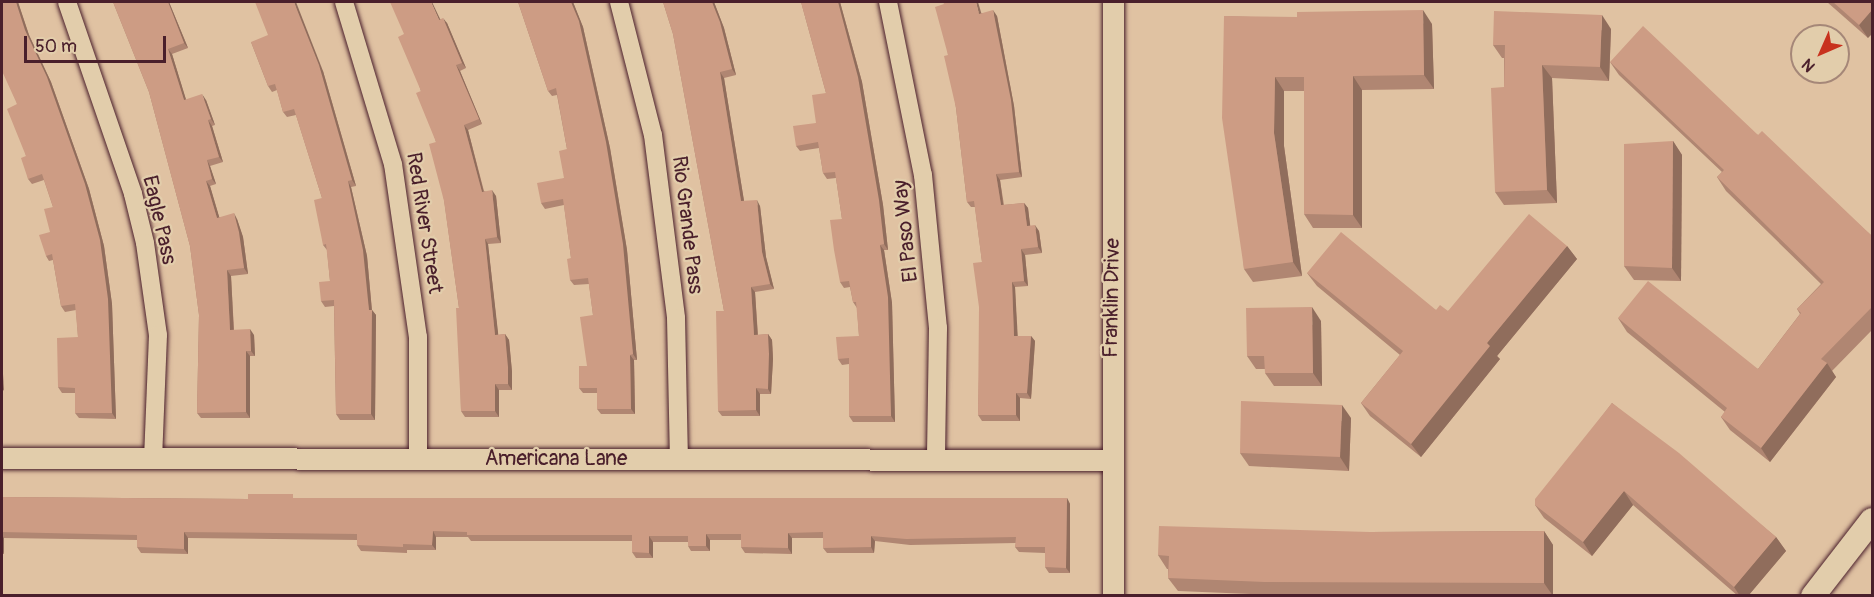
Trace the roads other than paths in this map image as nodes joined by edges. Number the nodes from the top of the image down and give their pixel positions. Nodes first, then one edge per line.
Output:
1 (67, 2) edge
2 (344, 2) edge
3 (619, 2) edge
4 (888, 2) edge
5 (1113, 2) edge
6 (2, 458) edge
7 (153, 458) junction
8 (418, 459) junction
9 (679, 459) junction
10 (936, 460) junction
11 (1110, 460) junction
12 (1872, 520) edge
13 (1113, 596) edge
14 (1813, 596) edge

1 - 7 street, Eagle Pass
2 - 8 street, Red River Street
3 - 9 street, Rio Grande Pass
4 - 10 street, El Paso Way
5 - 11 street, Franklin Drive
6 - 7 street, Americana Lane
7 - 8 street, Americana Lane
8 - 9 street, Americana Lane
9 - 10 street, Americana Lane
10 - 11 street, Americana Lane
11 - 13 street, Franklin Drive
12 - 14 main road

